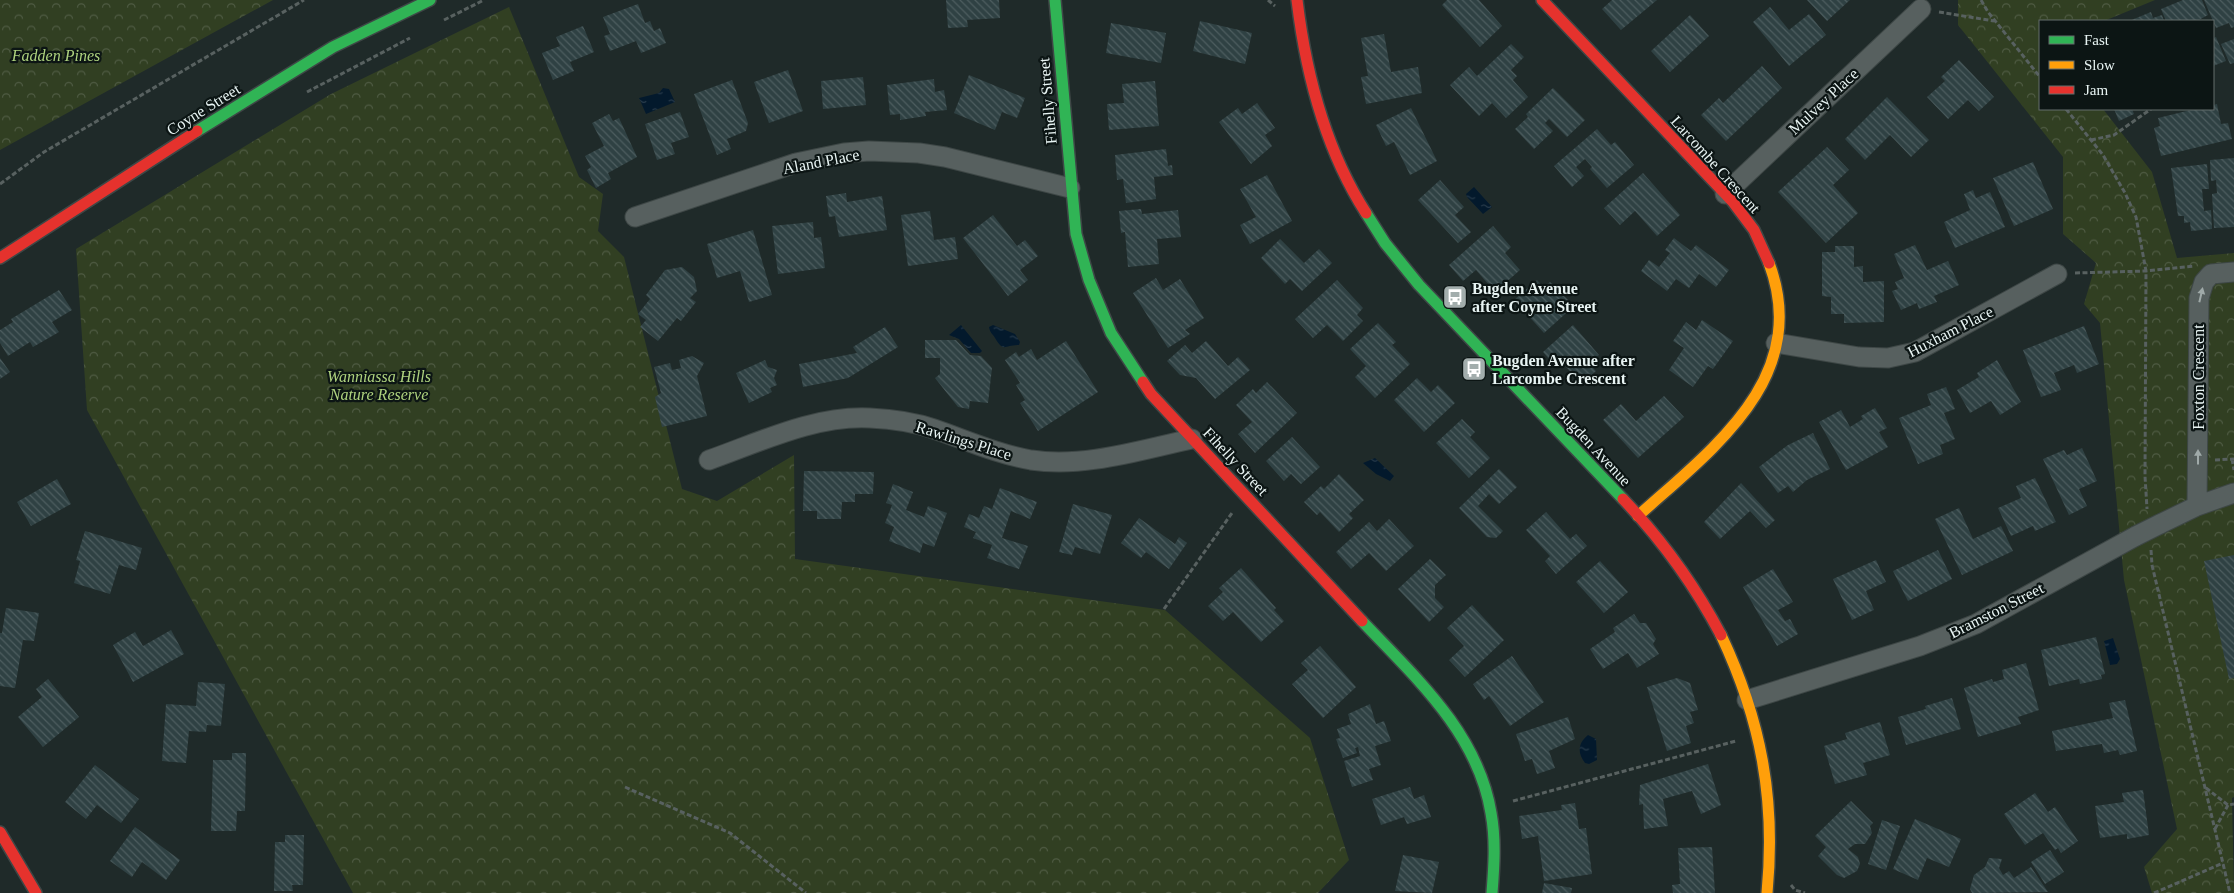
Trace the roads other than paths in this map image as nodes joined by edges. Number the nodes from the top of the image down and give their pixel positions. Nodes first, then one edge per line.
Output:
1 (430, 0) edge
2 (1055, 0) edge
3 (1297, 0) edge
4 (1542, 0) edge
5 (1920, 9) road end
6 (1070, 188) junction
7 (1725, 194) junction
8 (635, 218) dead end
9 (0, 258) edge
10 (2234, 272) edge
11 (2057, 274) road end
12 (1776, 343) junction
13 (1192, 439) junction
14 (710, 460) dead end
15 (2234, 493) edge
16 (2197, 506) junction
17 (1638, 516) junction
18 (1747, 700) junction
19 (0, 832) edge
20 (36, 893) edge
21 (1492, 893) edge
22 (1767, 893) edge

1 - 9 street, Coyne Street
2 - 6 street, Fihelly Street
3 - 17 street, Bugden Avenue
4 - 7 street, Larcombe Crescent
5 - 7 street, Mulvey Place
6 - 8 street, Aland Place
6 - 13 street, Fihelly Street
7 - 12 street, Larcombe Crescent
16 -> 10 street, Foxton Crescent
11 - 12 street, Huxham Place
12 - 17 street, Larcombe Crescent
13 - 14 street, Rawlings Place
13 - 21 street, Fihelly Street
15 - 16 street, Bramston Street
16 - 18 street, Bramston Street, bridge
17 - 18 street, Bugden Avenue
18 - 22 street, Bugden Avenue
19 - 20 street

